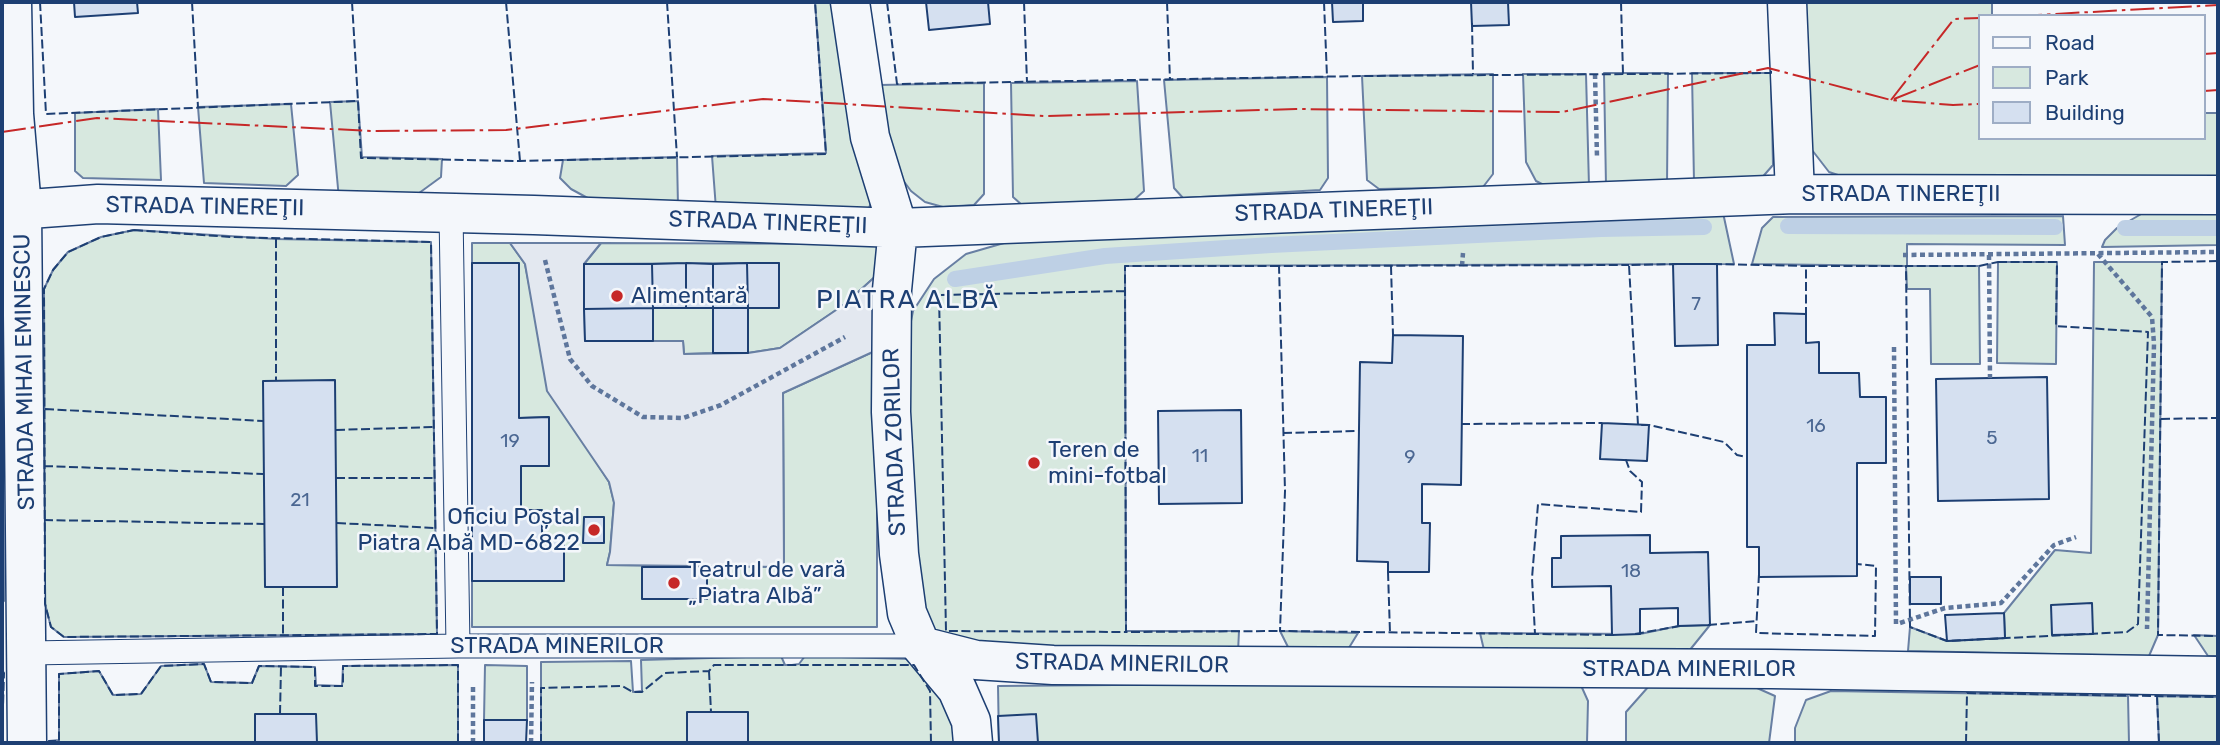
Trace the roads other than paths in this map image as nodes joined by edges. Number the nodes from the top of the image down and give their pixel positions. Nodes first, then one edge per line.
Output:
1 (12, 2) edge
2 (850, 2) edge
3 (1787, 2) edge
4 (1795, 194) junction
5 (2218, 195) edge
6 (12, 209) edge
7 (451, 212) junction
8 (898, 228) junction
9 (465, 646) junction
10 (921, 646) junction
11 (28, 653) junction
12 (2218, 676) edge
13 (27, 743) edge
14 (973, 743) edge

1 - 6 street, STRADA MIHAI EMINESCU
2 - 8 street, STRADA ZORILOR
3 - 4 street
4 - 5 street, STRADA TINEREŢII
4 - 8 street, STRADA TINEREŢII
6 - 7 street, STRADA TINEREŢII
6 - 11 street, STRADA MIHAI EMINESCU
7 - 8 street, STRADA TINEREŢII
7 - 9 lane
8 - 10 street, STRADA ZORILOR
9 - 10 lane, STRADA MINERILOR
9 - 11 lane, STRADA MINERILOR
10 - 12 street, STRADA MINERILOR
10 - 14 street, STRADA ZORILOR
11 - 13 street, STRADA MIHAI EMINESCU

